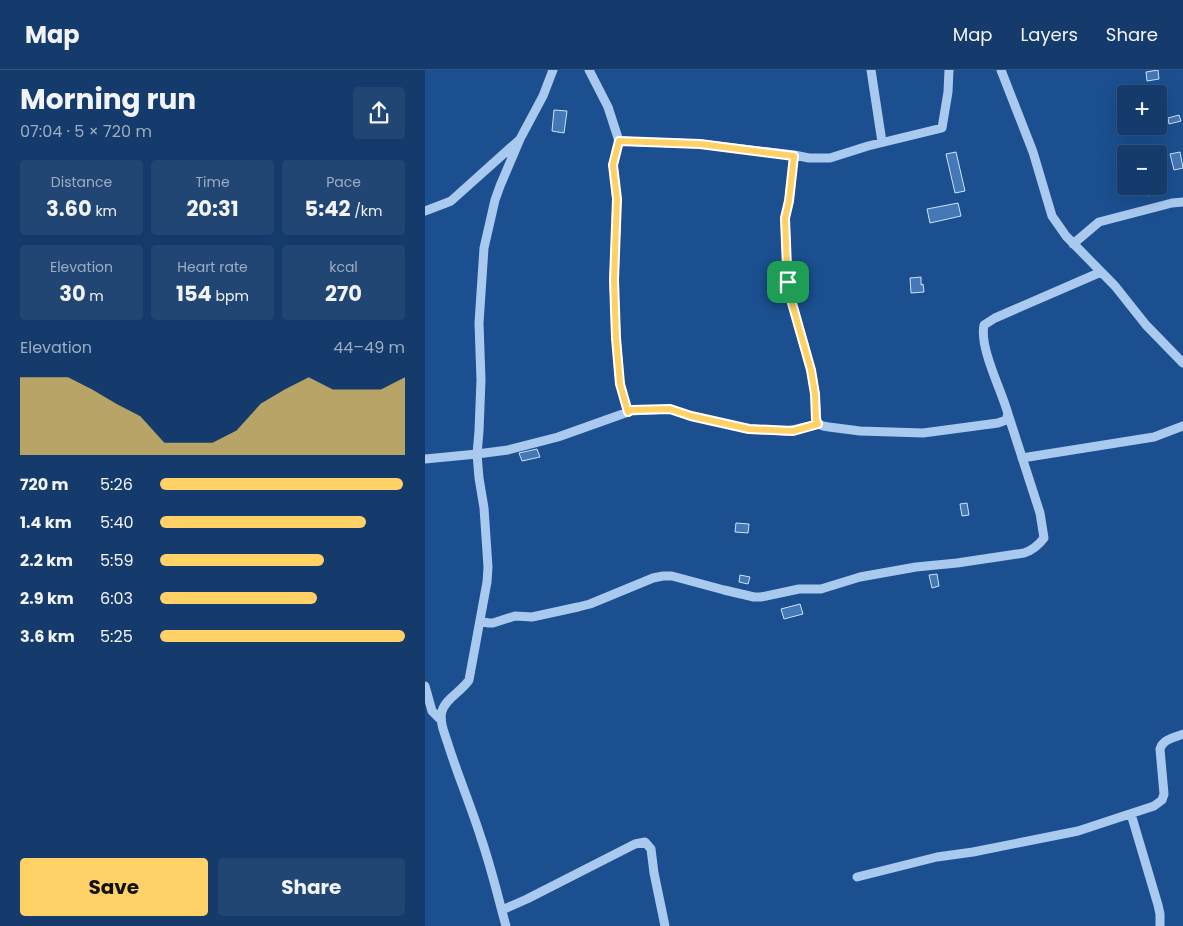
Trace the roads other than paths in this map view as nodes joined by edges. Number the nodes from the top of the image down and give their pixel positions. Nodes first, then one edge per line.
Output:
1 (553, 70) edge
2 (589, 70) edge
3 (871, 70) edge
4 (949, 70) edge
5 (1001, 70) edge
6 (520, 139) junction
7 (619, 141) junction
8 (882, 142) junction
9 (794, 156) junction
10 (1183, 202) edge
11 (425, 210) edge
12 (1073, 244) junction
13 (1101, 272) junction
14 (1181, 359) edge
15 (628, 412) junction
16 (1008, 414) junction
17 (818, 424) junction
18 (1183, 426) edge
19 (477, 454) junction
20 (1022, 458) junction
21 (425, 459) edge
22 (480, 620) junction
23 (425, 686) edge
24 (441, 720) junction
25 (1183, 734) edge
26 (1131, 814) junction
27 (857, 877) dead end
28 (502, 910) junction
29 (506, 926) edge
30 (665, 926) edge
31 (1160, 926) edge

1 - 6 street
2 - 7 street
3 - 8 street
4 - 8 street
5 - 12 street
6 - 11 street
6 - 19 street
7 - 9 street
7 - 15 street
8 - 9 street
9 - 17 street
10 - 12 street
12 - 13 street
13 - 14 street
13 - 16 street
15 - 17 street
15 - 19 street
16 - 17 street
16 - 20 street
18 - 20 street
19 - 21 street
19 - 22 street
20 - 22 street
22 - 24 street
23 - 24 street
24 - 28 street
25 - 26 street
26 - 27 street
26 - 31 street
28 - 29 street
28 - 30 street

